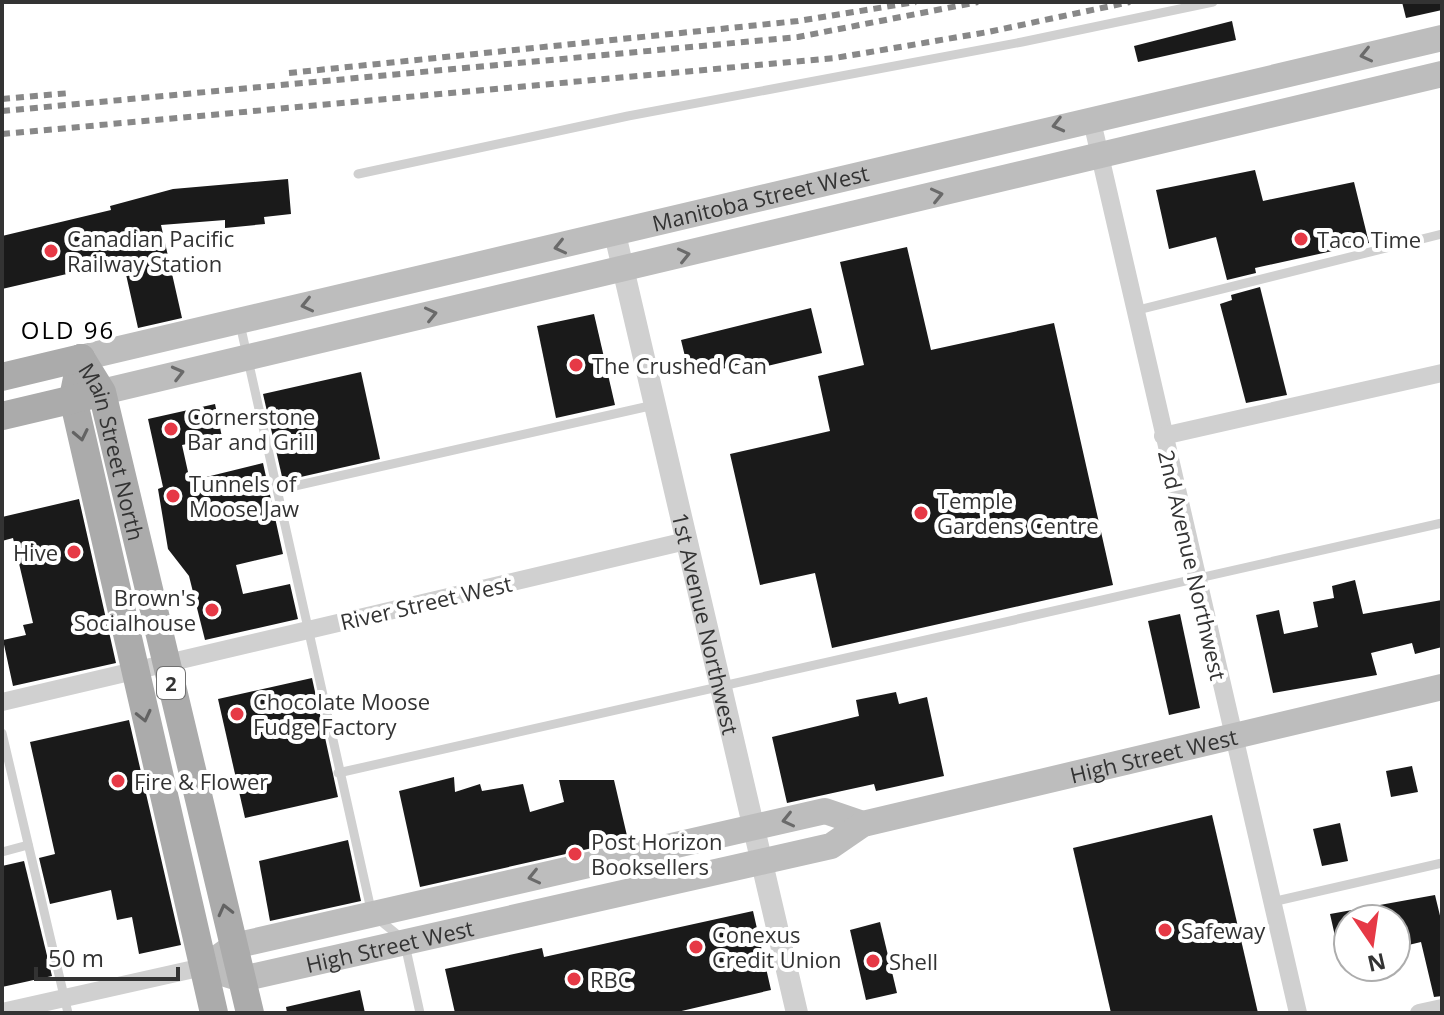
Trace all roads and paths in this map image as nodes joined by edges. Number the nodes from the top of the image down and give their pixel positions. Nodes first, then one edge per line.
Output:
1 (1213, 2) edge
2 (1442, 38) edge
3 (1442, 74) edge
4 (1091, 117) junction
5 (1099, 156) junction
6 (358, 174) dead end
7 (615, 234) junction
8 (1442, 234) edge
9 (623, 270) junction
10 (1134, 311) junction
11 (239, 321) junction
12 (247, 355) junction
13 (81, 358) junction
14 (1442, 373) edge
15 (2, 377) edge
16 (102, 392) junction
17 (73, 398) junction
18 (654, 405) junction
19 (2, 416) edge
20 (1163, 436) junction
21 (277, 490) junction
22 (1442, 523) edge
23 (686, 541) junction
24 (1197, 579) junction
25 (307, 630) junction
26 (166, 663) junction
27 (133, 671) junction
28 (719, 687) junction
29 (1442, 687) edge
30 (2, 702) edge
31 (2, 733) edge
32 (1233, 737) junction
33 (338, 773) junction
34 (863, 824) junction
35 (752, 828) junction
36 (28, 845) junction
37 (2, 852) edge
38 (760, 862) junction
39 (1442, 863) edge
40 (1272, 902) junction
41 (372, 914) junction
42 (404, 940) junction
43 (234, 946) junction
44 (203, 967) junction
45 (242, 979) junction
46 (66, 1005) edge
47 (1442, 1008) edge
48 (2, 1012) edge
49 (793, 1012) edge
50 (214, 1013) edge
51 (250, 1013) edge
52 (420, 1013) edge
53 (1298, 1013) edge
54 (1419, 1013) edge

1 - 6 lane
2 -> 4 main road, Manitoba Street West
3 - 5 main road, Manitoba Street West
4 - 5 street, 2nd Avenue Northwest
4 -> 7 main road, Manitoba Street West
9 -> 5 main road, Manitoba Street West
5 - 10 street, 2nd Avenue Northwest
7 - 9 street, 1st Avenue Northwest
7 -> 11 main road, Manitoba Street West
8 - 10 lane
12 -> 9 main road, Manitoba Street West
9 - 18 street, 1st Avenue Northwest
10 - 20 street, 2nd Avenue Northwest
11 - 12 lane
11 - 13 main road, Manitoba Street West
16 -> 12 main road, Manitoba Street West
12 - 21 lane
13 - 15 main road
13 - 16 main road, Main Street North / 2
13 - 17 main road, Main Street North / 2
14 - 20 street
16 - 17 main road
16 - 26 main road, Main Street North / 2
17 - 19 main road
17 -> 27 main road, Main Street North / 2
18 - 21 lane
18 - 23 street, 1st Avenue Northwest
20 - 24 street, 2nd Avenue Northwest
21 - 25 lane
22 - 24 lane
23 - 25 street, River Street West
23 - 28 street, 1st Avenue Northwest
24 - 28 lane
24 - 32 street, 2nd Avenue Northwest
25 - 26 street, River Street West
25 - 33 lane
26 - 27 street, River Street West
43 -> 26 main road, Main Street North / 2
27 - 30 street, River Street West
27 -> 44 main road, Main Street North / 2
28 - 33 lane
28 - 35 street, 1st Avenue Northwest
29 - 32 main road, High Street West
31 - 36 lane
32 - 34 main road, High Street West
32 - 40 street, 2nd Avenue Northwest
33 - 41 lane
34 -> 35 main road, High Street West
34 - 38 main road, High Street West
35 - 38 street, 1st Avenue Northwest
35 -> 41 main road, High Street West
36 - 37 lane
36 - 46 lane
38 - 42 main road, High Street West
38 - 49 street, 1st Avenue Northwest
39 - 40 lane
40 - 53 street, 2nd Avenue Northwest
41 - 42 lane
41 - 43 main road, High Street West
42 - 45 main road, High Street West
42 - 52 lane
43 - 44 main road, High Street West
43 - 45 main road, Main Street North / 2
44 - 45 main road
44 - 46 street
44 - 50 main road, Main Street North / 2
45 - 51 main road, Main Street North / 2
46 - 48 street
47 - 54 street

